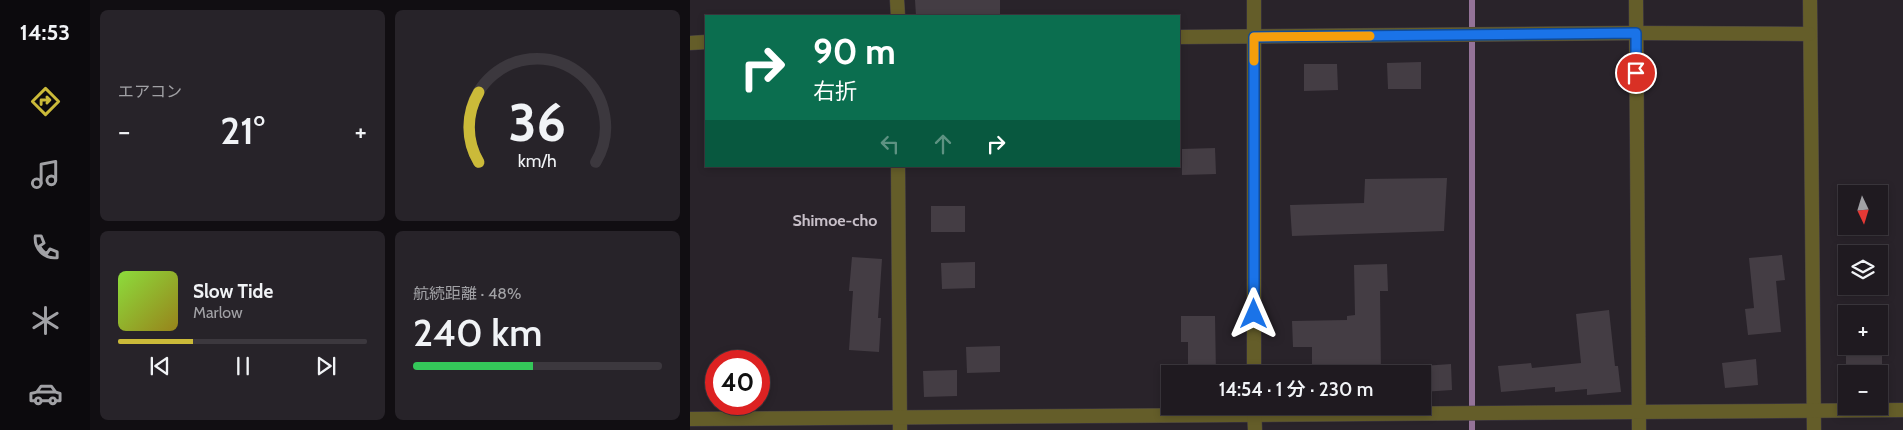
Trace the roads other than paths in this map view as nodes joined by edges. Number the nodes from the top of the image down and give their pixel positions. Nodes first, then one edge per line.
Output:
1 (898, 0) edge
2 (1254, 0) edge
3 (1636, 0) edge
4 (1810, 0) edge
5 (898, 15) edge
6 (1636, 33) junction
7 (1809, 34) junction
8 (1180, 37) edge
9 (1254, 37) junction
10 (705, 42) edge
11 (690, 43) edge
12 (898, 167) edge
13 (1254, 365) edge
14 (1814, 409) junction
15 (1903, 410) edge
16 (1431, 411) edge
17 (1639, 411) junction
18 (1161, 414) edge
19 (1254, 415) edge
20 (690, 419) edge
21 (900, 424) edge
22 (1254, 430) edge
23 (1639, 430) edge
24 (1814, 430) edge

1 - 5 street
2 - 9 street
3 - 6 street
4 - 7 street
6 - 7 street
6 - 9 street
6 - 17 street
7 - 14 street
8 - 9 street
9 - 13 street
10 - 11 street
12 - 21 street
14 - 15 street
14 - 17 street
14 - 24 street
16 - 17 street
17 - 23 street
18 - 21 street
19 - 22 street
20 - 21 street

